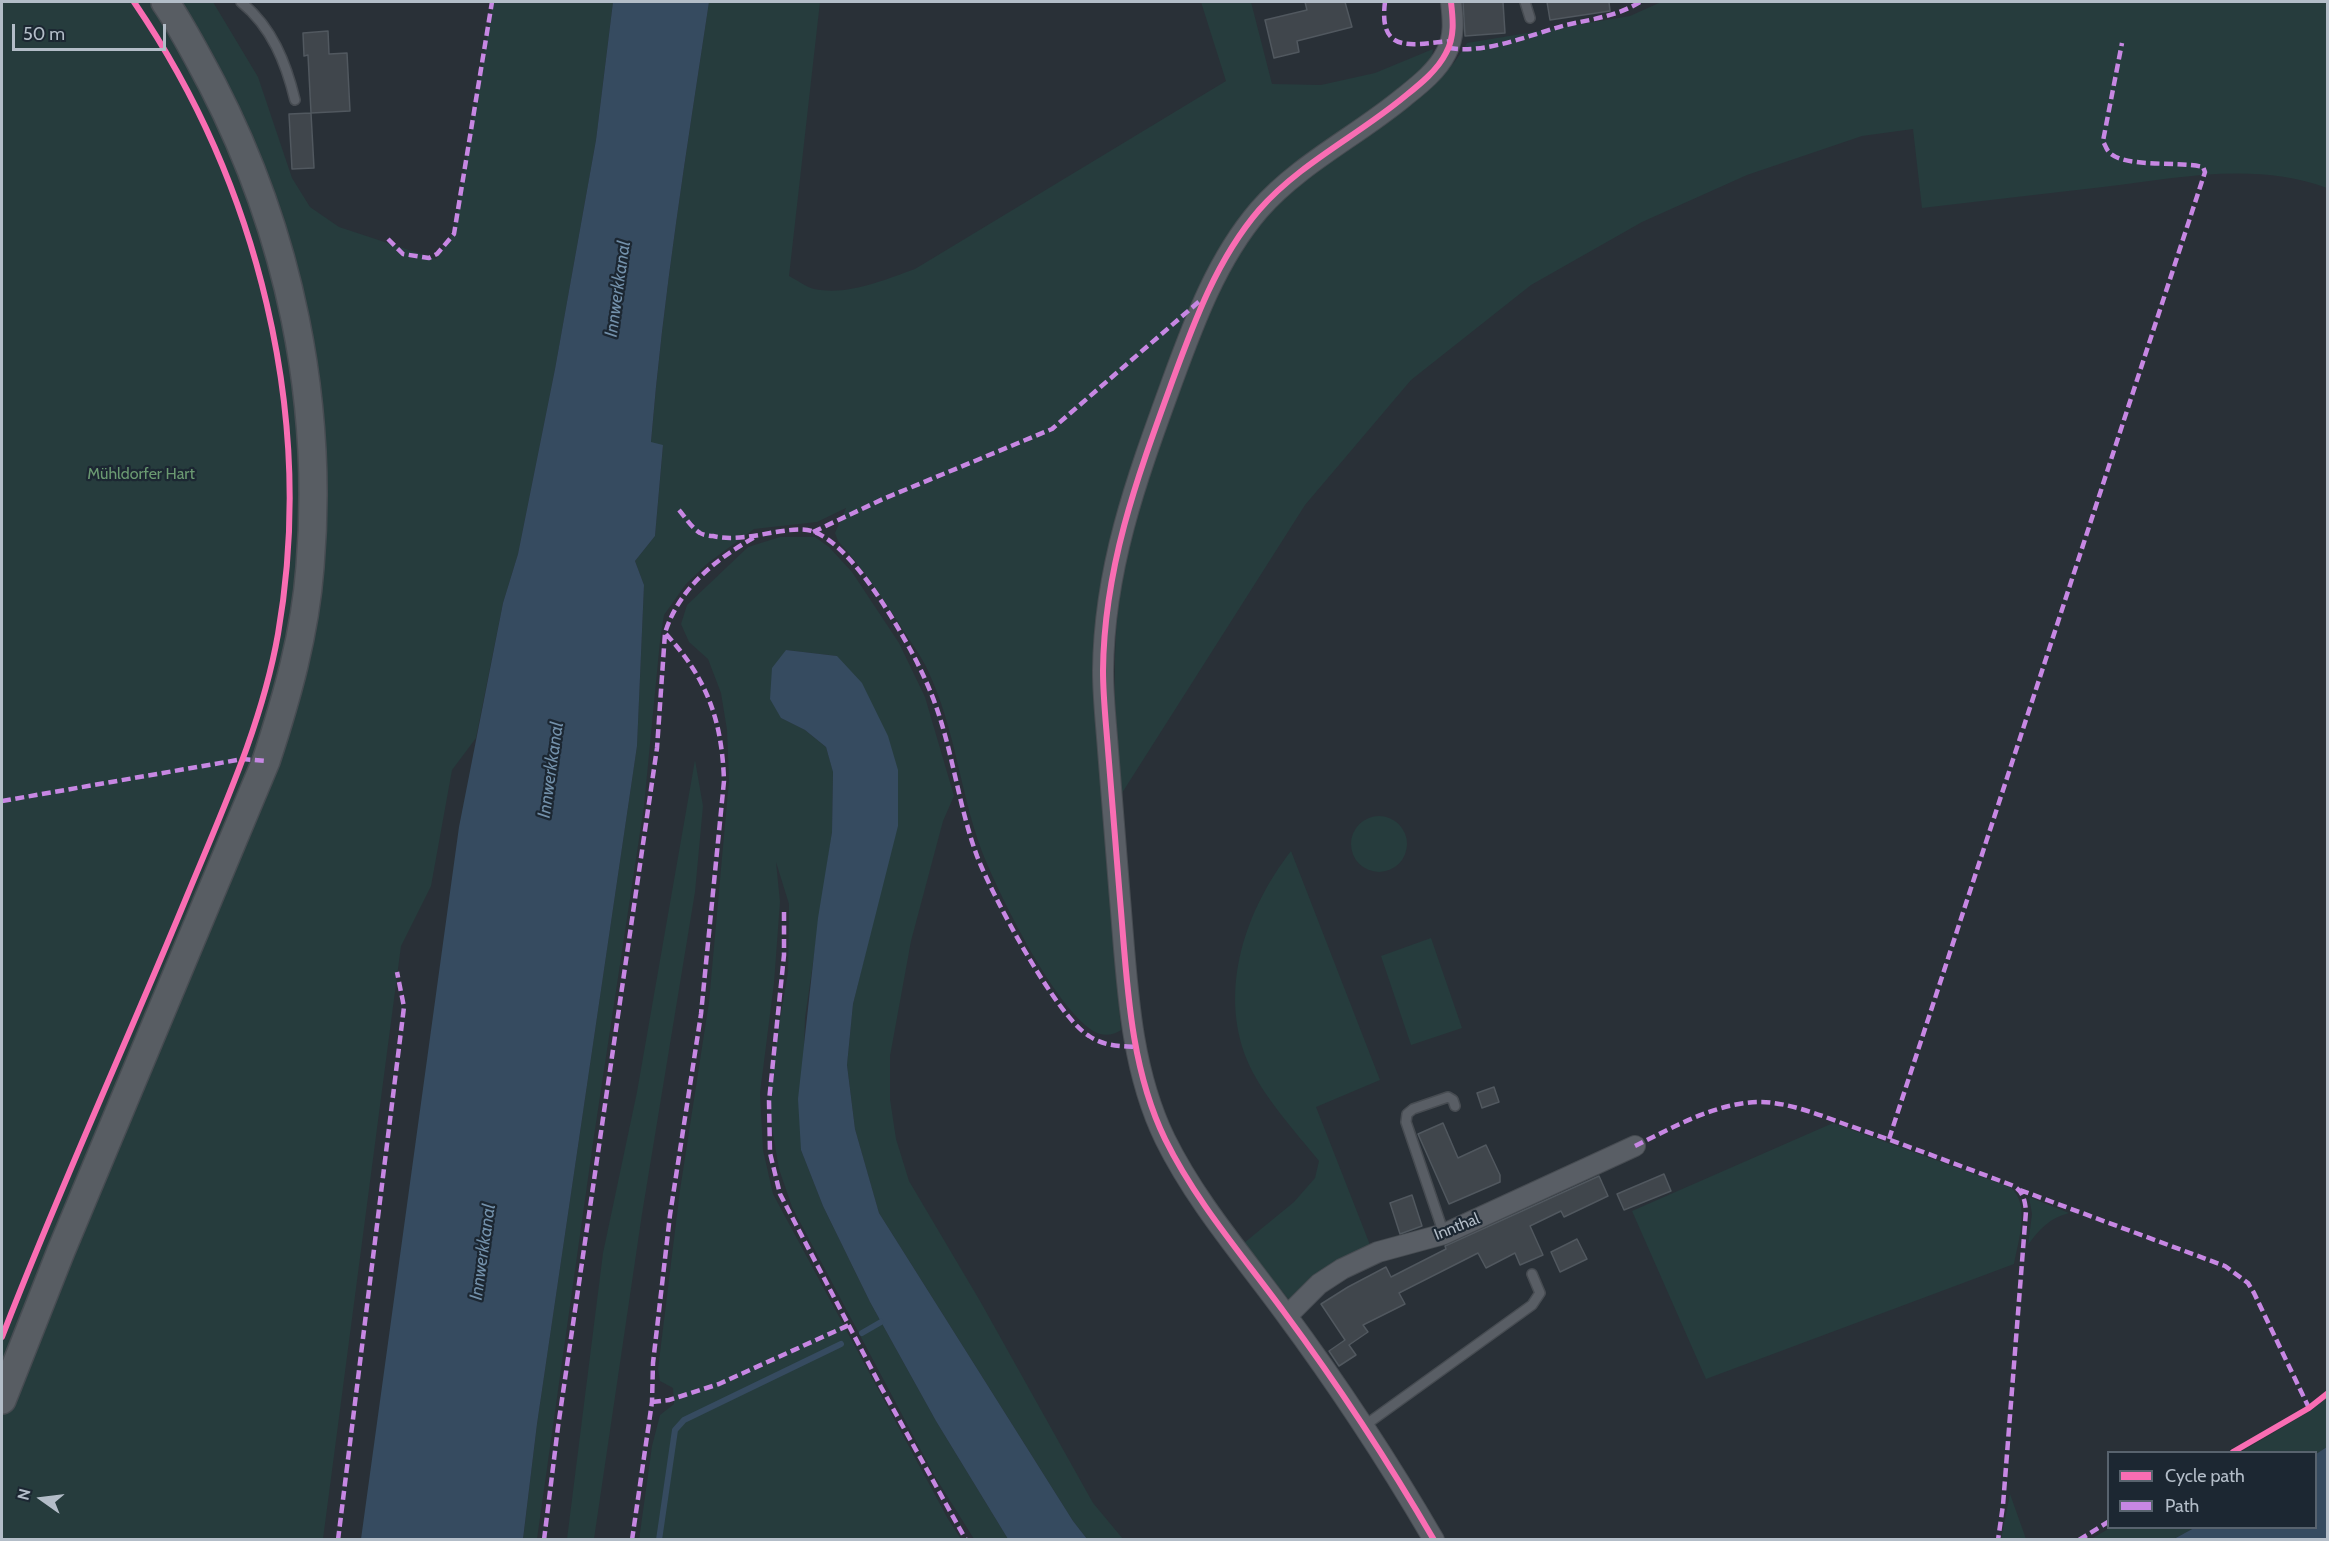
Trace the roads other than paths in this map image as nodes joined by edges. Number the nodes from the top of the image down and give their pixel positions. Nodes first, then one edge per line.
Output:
1 (242, 2) edge
2 (1451, 2) edge
3 (1525, 2) edge
4 (169, 3) edge
5 (1530, 18) dead end
6 (295, 100) dead end
7 (1455, 1106) dead end
8 (1635, 1146) dead end
9 (1444, 1234) junction
10 (1532, 1274) dead end
11 (1287, 1316) junction
12 (2, 1400) edge
13 (1364, 1426) junction
14 (1434, 1539) edge

1 - 6 lane
2 - 11 street
3 - 5 lane
4 - 12 main road
7 - 9 lane
8 - 9 street, Innthal
9 - 11 street, Innthal
10 - 13 lane
11 - 13 street
13 - 14 street

